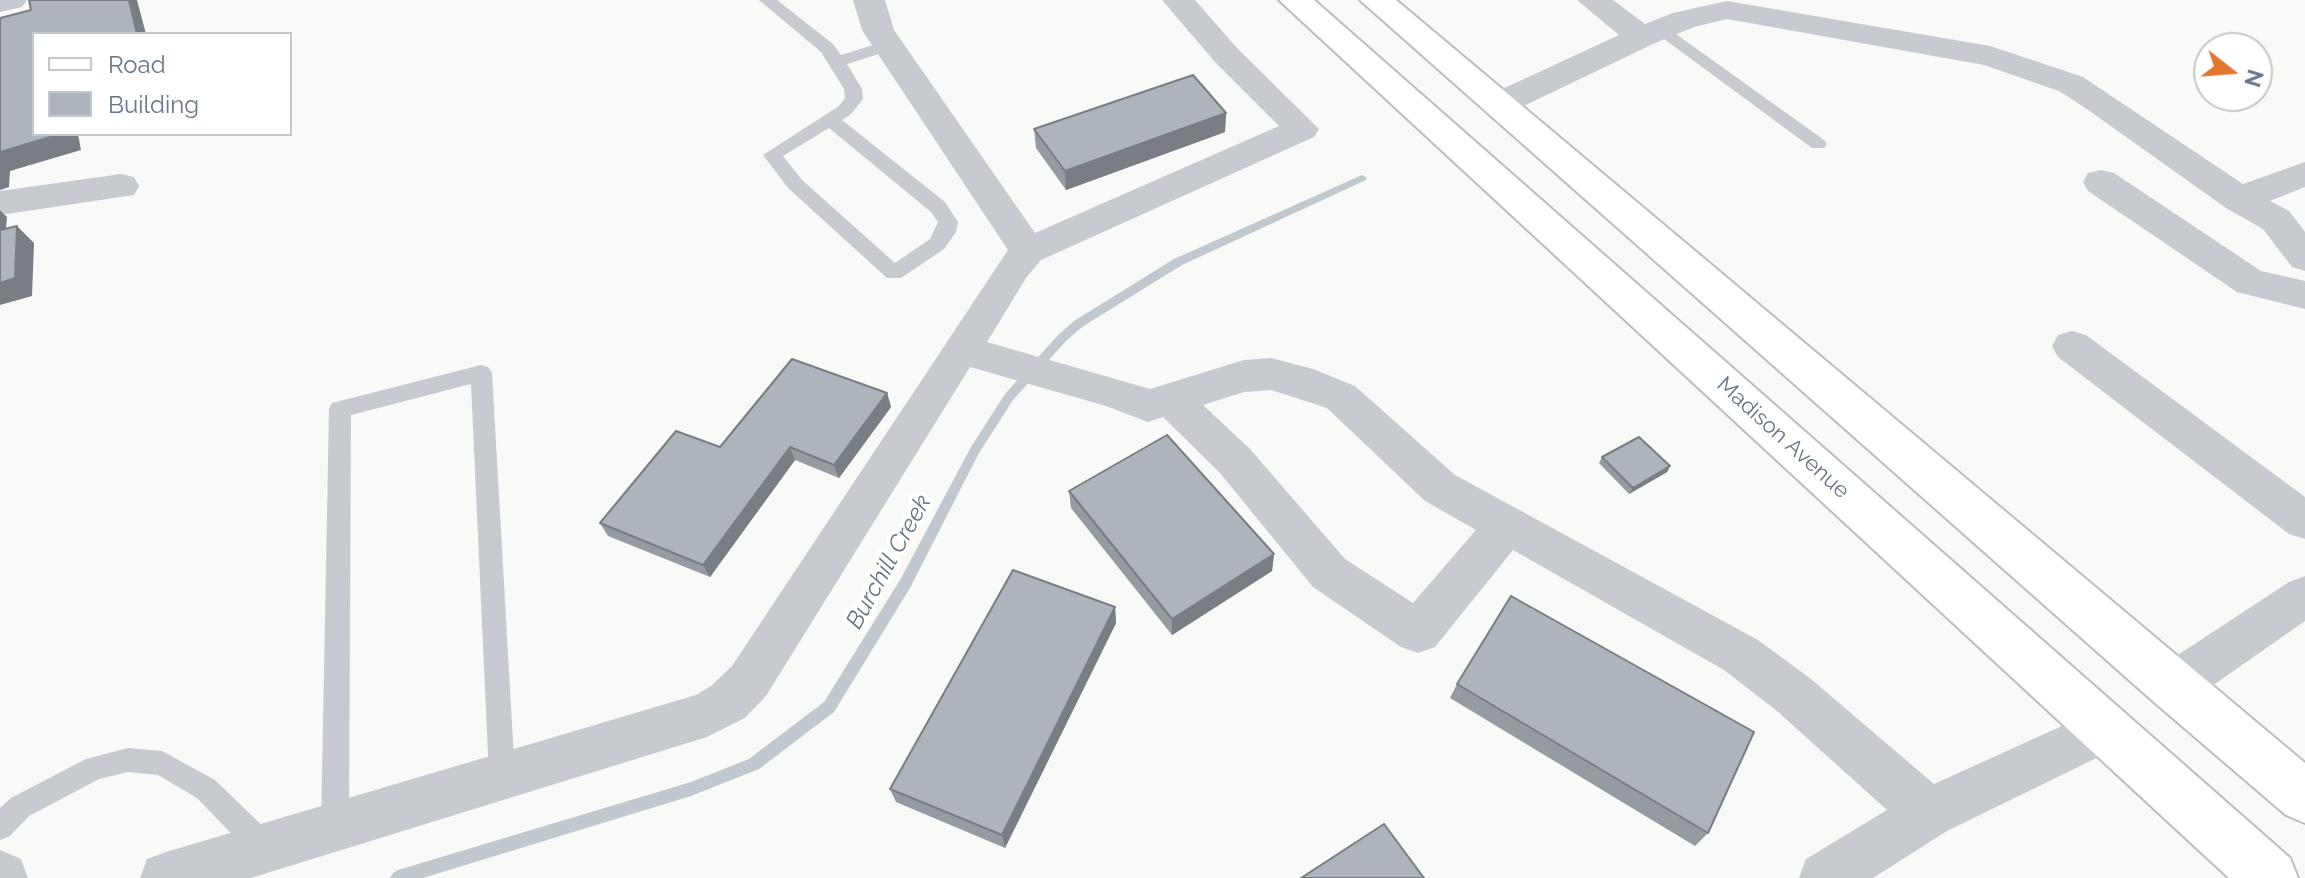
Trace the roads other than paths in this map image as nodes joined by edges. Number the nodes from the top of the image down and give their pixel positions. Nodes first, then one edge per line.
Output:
1 (11, 0) edge
2 (767, 0) edge
3 (869, 0) edge
4 (1178, 0) edge
5 (1295, 0) edge
6 (1376, 0) edge
7 (1593, 0) edge
8 (0, 3) edge
9 (1831, 14) edge
10 (1652, 33) junction
11 (889, 45) junction
12 (837, 62) junction
13 (1497, 105) junction
14 (830, 120) junction
15 (1818, 144) dead end
16 (2305, 174) edge
17 (2101, 182) dead end
18 (121, 186) dead end
19 (2239, 199) junction
20 (0, 203) edge
21 (1028, 251) junction
22 (2305, 258) edge
23 (2305, 295) edge
24 (2072, 346) dead end
25 (982, 355) junction
26 (1173, 401) junction
27 (2305, 521) edge
28 (1507, 525) junction
29 (2305, 596) edge
30 (2172, 686) junction
31 (2106, 729) junction
32 (502, 776) junction
33 (2305, 797) edge
34 (1929, 813) junction
35 (0, 827) edge
36 (335, 827) junction
37 (265, 848) junction
38 (166, 878) edge
39 (1825, 878) edge
40 (2270, 878) edge

1 - 8 street
2 - 12 lane
3 - 11 street
4 - 21 street
5 - 31 main road, Madison Avenue
6 - 13 main road
7 - 10 street
9 - 10 street
9 - 19 street
10 - 13 street
10 - 15 lane
11 - 12 lane
11 - 21 street
12 - 14 lane
13 - 30 main road
14 - 14 lane
16 - 19 street
17 - 23 street
18 - 20 street
19 - 22 street
21 - 25 street
24 - 27 street
25 - 26 street
25 - 32 street
26 - 28 street
26 - 28 street
28 - 34 street
29 - 30 street
30 - 33 main road
31 - 34 street
31 - 40 main road, Madison Avenue
32 - 36 street
32 - 36 lane
34 - 39 street
35 - 37 lane
36 - 37 street
37 - 38 street

